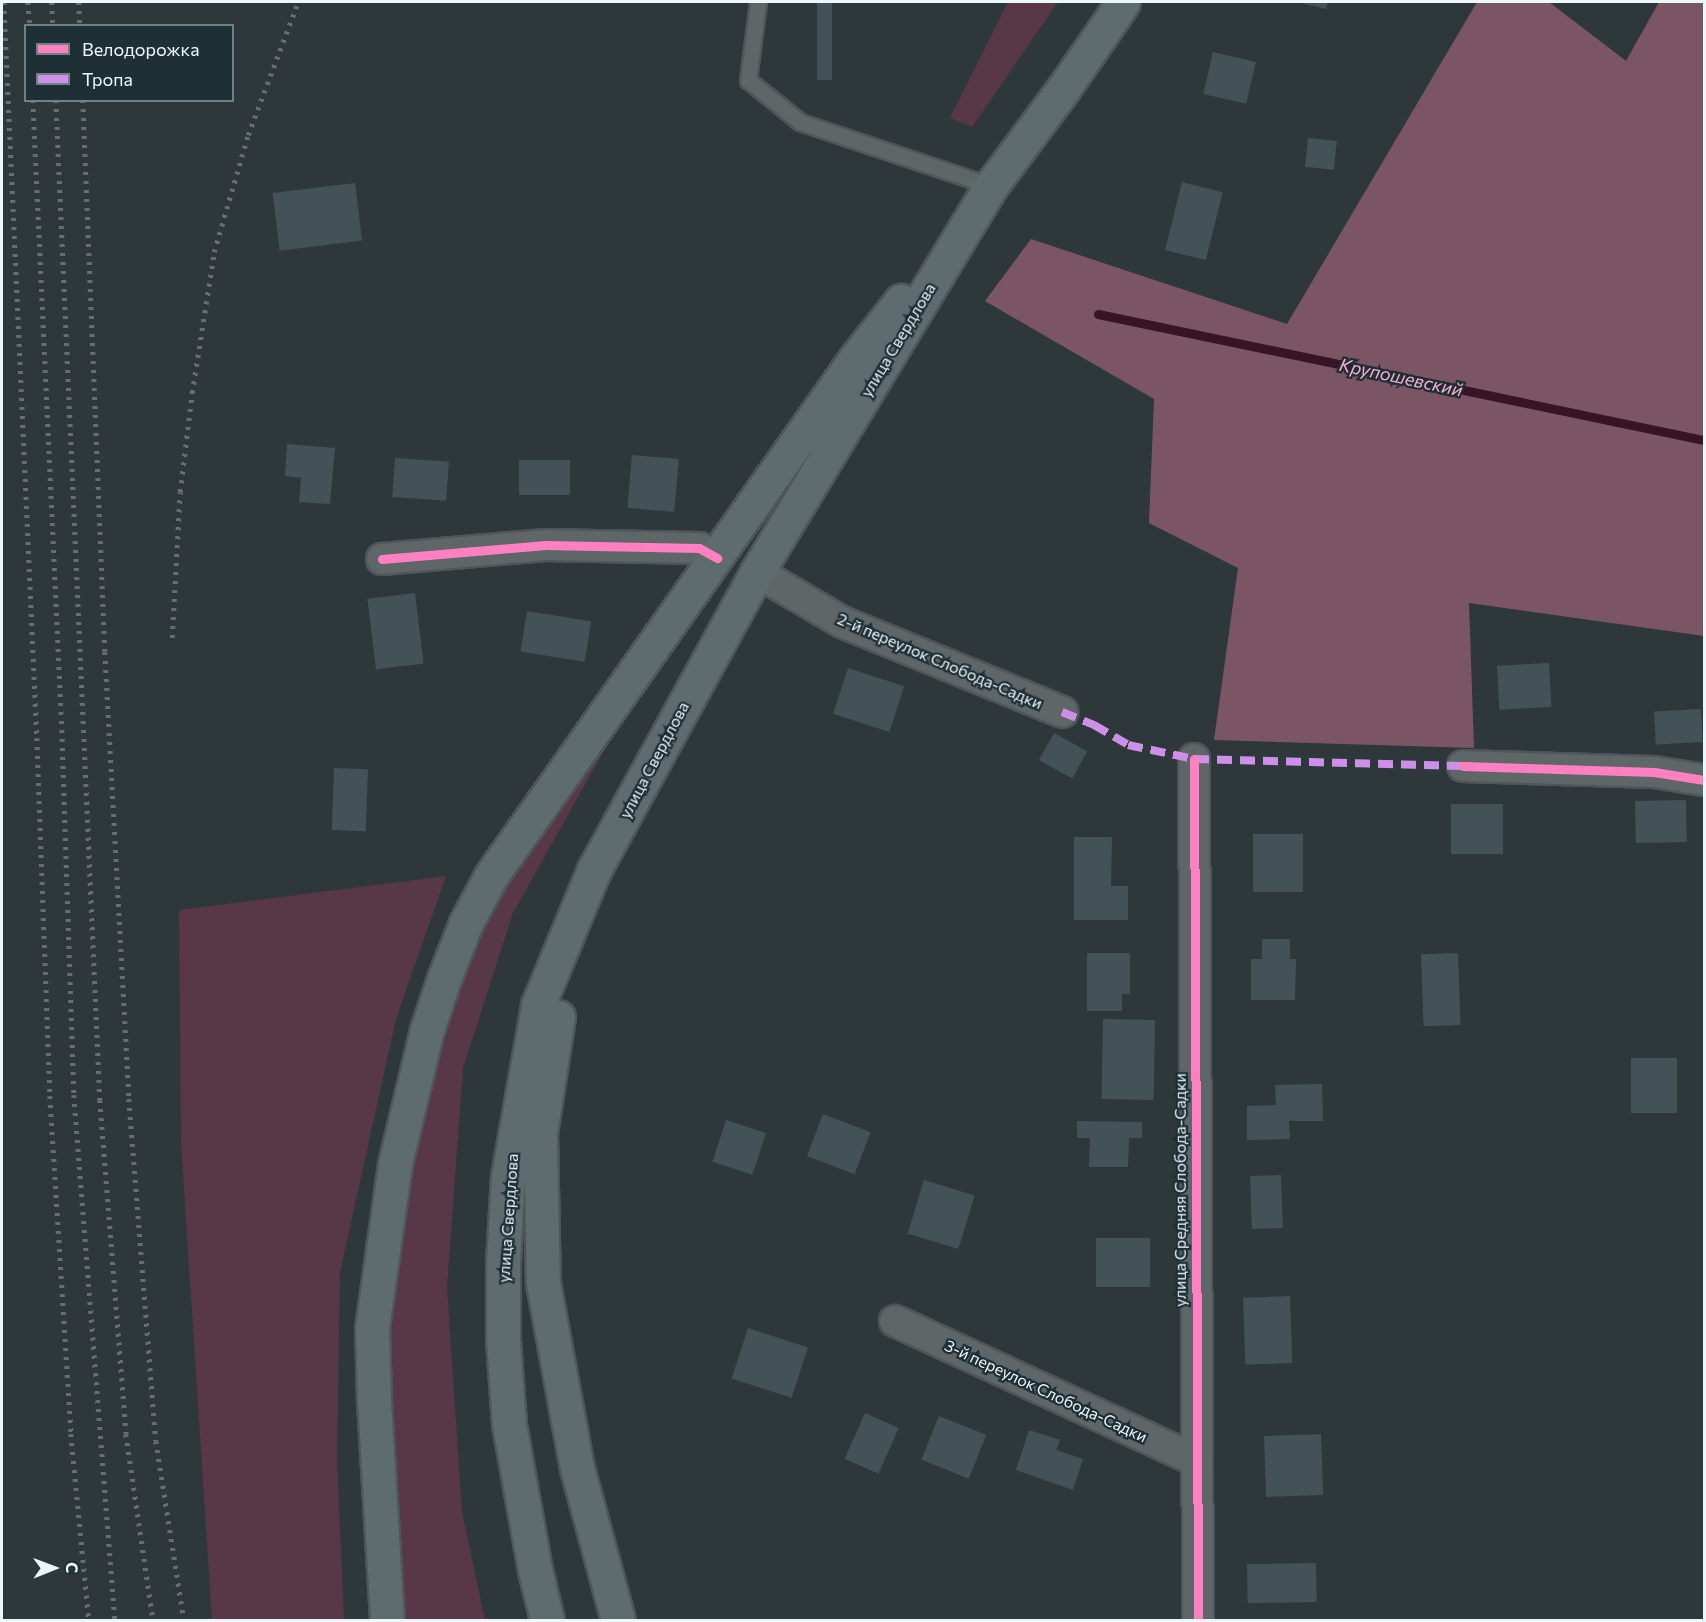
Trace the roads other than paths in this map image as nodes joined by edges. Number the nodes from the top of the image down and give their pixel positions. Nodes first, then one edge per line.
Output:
1 (758, 2) edge
2 (1123, 2) edge
3 (991, 186) junction
4 (382, 558) dead end
5 (717, 558) junction
6 (757, 572) junction
7 (1062, 712) dead end
8 (1194, 759) dead end
9 (1463, 766) dead end
10 (1704, 780) edge
11 (594, 870) junction
12 (895, 1321) dead end
13 (1196, 1460) junction
14 (387, 1620) edge
15 (547, 1620) edge
16 (618, 1620) edge
17 (1198, 1620) edge

1 - 3 lane
2 - 3 main road, улица Свердлова
3 - 5 main road
3 - 6 main road, улица Свердлова
4 - 5 street
5 - 14 main road
6 - 7 street, 2-й переулок Слобода-Садки
6 - 11 main road, улица Свердлова
8 - 13 street, улица Средняя Слобода-Садки
9 - 10 street
11 - 15 main road, улица Свердлова
11 - 16 main road
12 - 13 street, 3-й переулок Слобода-Садки
13 - 17 street, улица Средняя Слобода-Садки

